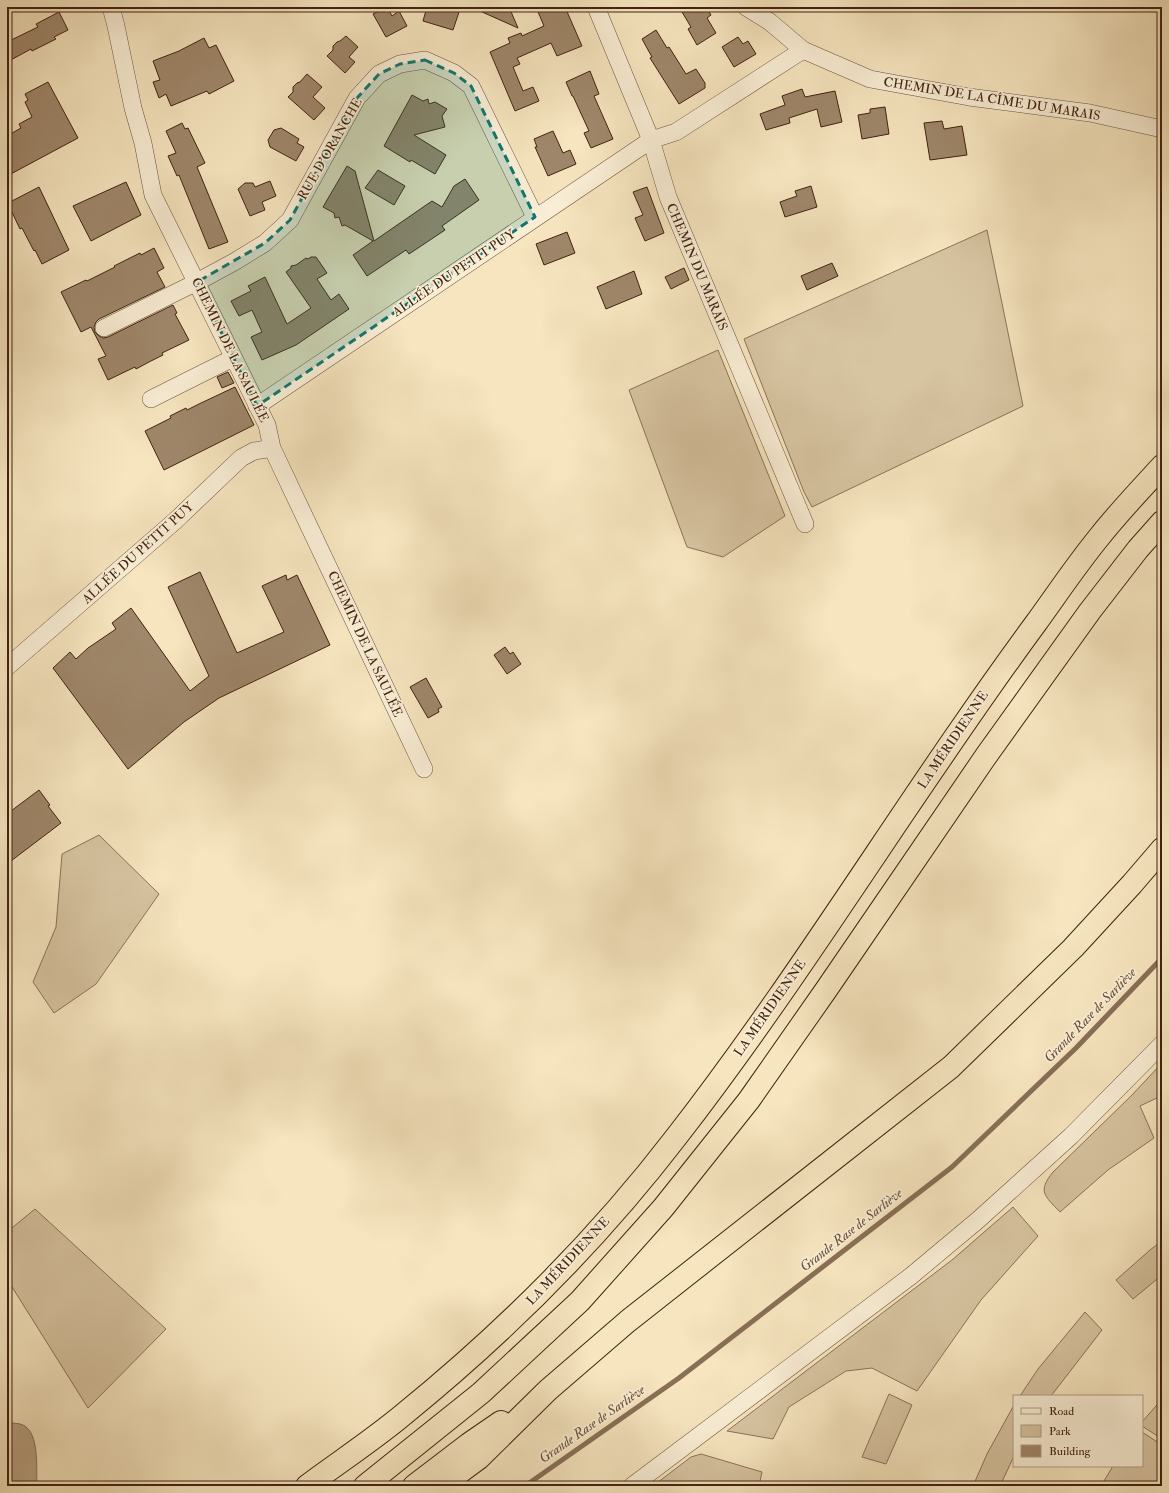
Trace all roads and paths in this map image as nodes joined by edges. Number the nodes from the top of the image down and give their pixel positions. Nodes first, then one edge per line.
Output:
1 (111, 7) edge
2 (596, 7) edge
3 (746, 7) edge
4 (803, 50) junction
5 (1162, 129) edge
6 (651, 140) junction
7 (536, 217) junction
8 (197, 282) junction
9 (104, 328) dead end
10 (233, 358) junction
11 (151, 399) dead end
12 (256, 406) junction
13 (272, 448) junction
14 (1162, 466) edge
15 (1162, 522) edge
16 (805, 524) dead end
17 (7, 667) edge
18 (424, 769) dead end
19 (1162, 849) edge
20 (1162, 1044) edge
21 (548, 1390) junction
22 (307, 1486) edge
23 (365, 1486) edge
24 (414, 1486) edge
25 (441, 1486) edge
26 (632, 1486) edge

1 - 8 street, CHEMIN DE LA SAULÉE
2 - 6 street, CHEMIN DU MARAIS
3 - 4 street, CHEMIN DE LA CÎME DU MARAIS
4 - 5 street, CHEMIN DE LA CÎME DU MARAIS
4 - 6 street
6 - 7 street, ALLÉE DU PETIT PUY
6 - 16 street, CHEMIN DU MARAIS
7 - 8 street, RUE D'ORANCHE
7 - 12 street, ALLÉE DU PETIT PUY
8 - 9 street, RUE D'ORANCHE
8 - 10 street, CHEMIN DE LA SAULÉE
10 - 11 street
10 - 12 street, CHEMIN DE LA SAULÉE
12 - 13 street, CHEMIN DE LA SAULÉE
13 - 17 street, ALLÉE DU PETIT PUY
13 - 18 street, CHEMIN DE LA SAULÉE
14 - 22 highway, LA MÉRIDIENNE
15 - 23 highway
19 - 21 highway
20 - 26 street
21 - 24 highway
21 - 25 highway

